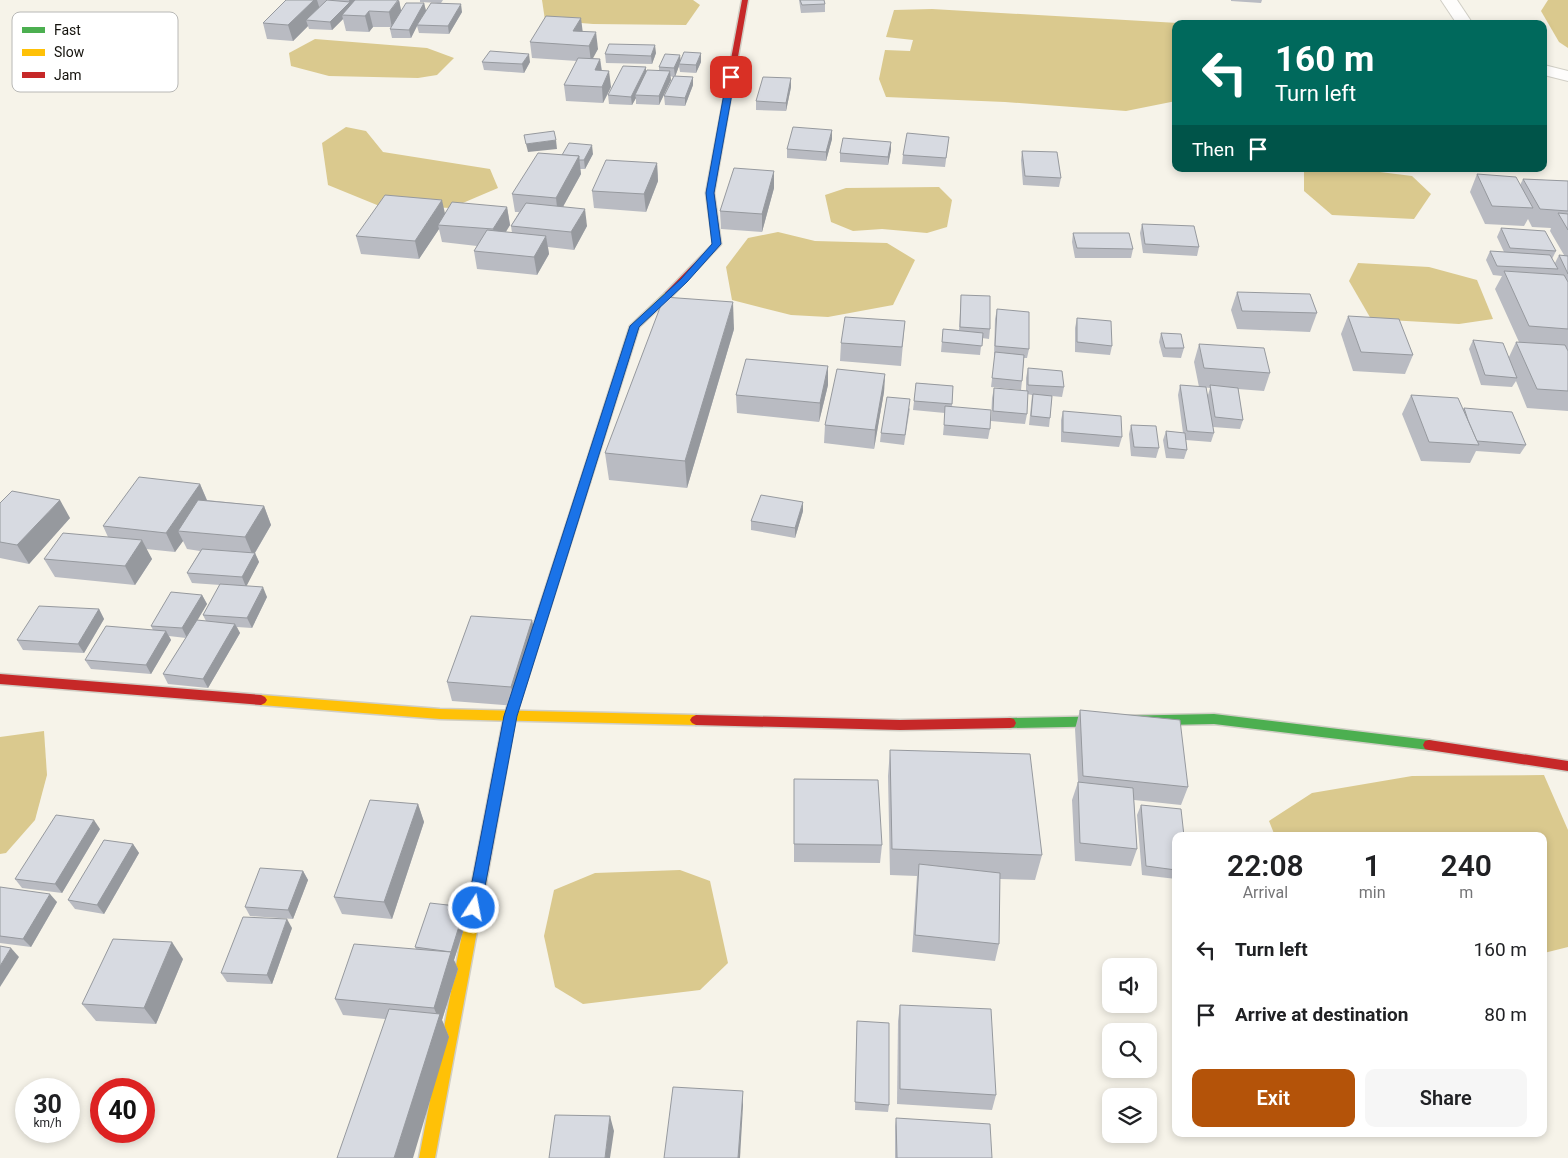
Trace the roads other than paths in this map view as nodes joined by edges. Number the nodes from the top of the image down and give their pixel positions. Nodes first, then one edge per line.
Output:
1 (745, 0) edge
2 (1449, 0) edge
3 (1462, 20) edge
4 (1547, 71) edge
5 (1568, 76) edge
6 (0, 679) edge
7 (510, 716) junction
8 (1568, 766) edge
9 (427, 1158) edge

1 - 7 street
2 - 3 street
4 - 5 street
6 - 7 street
7 - 8 street
7 - 9 street

